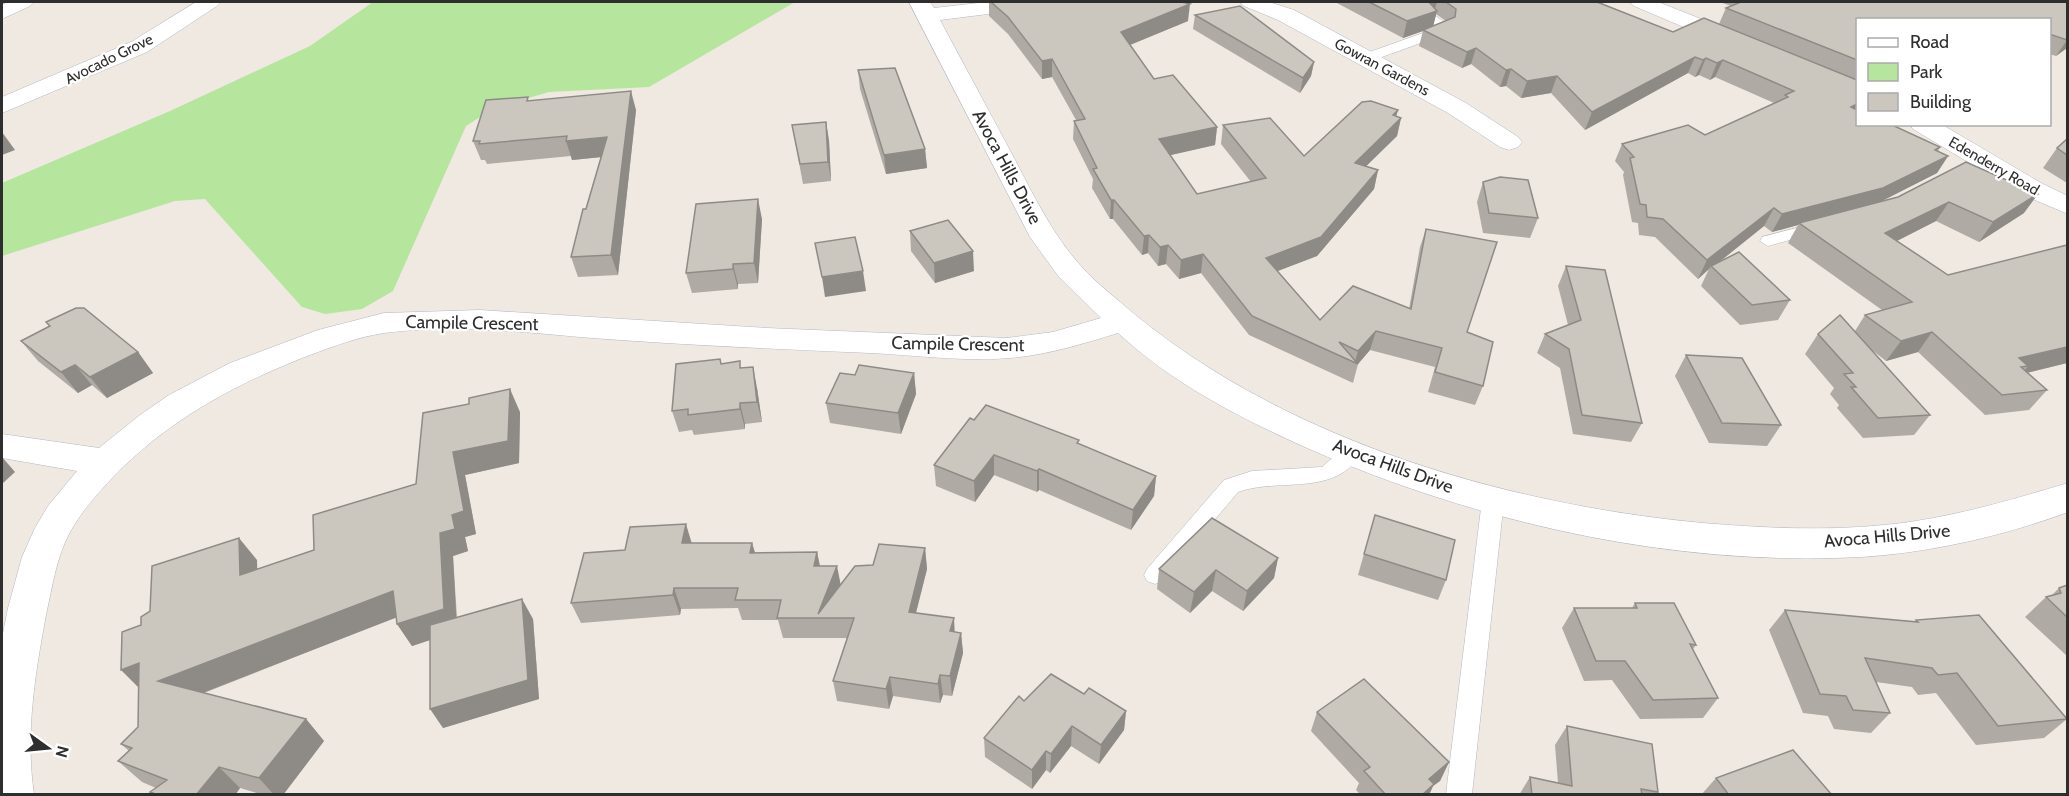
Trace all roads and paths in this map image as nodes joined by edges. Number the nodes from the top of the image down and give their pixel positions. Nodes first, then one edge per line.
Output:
1 (23, 2) edge
2 (210, 2) edge
3 (1036, 2) edge
4 (1251, 2) edge
5 (1641, 2) edge
6 (924, 8) edge
7 (2, 14) edge
8 (1433, 18) edge
9 (1758, 50) edge
10 (1366, 58) junction
11 (2, 106) edge
12 (1924, 126) edge
13 (1509, 142) dead end
14 (2067, 206) edge
15 (1837, 223) edge
16 (1768, 241) dead end
17 (1122, 322) junction
18 (2, 446) edge
19 (1352, 452) junction
20 (106, 462) junction
21 (2067, 496) edge
22 (1493, 500) junction
23 (1155, 575) dead end
24 (12, 795) edge
25 (1459, 795) edge

1 - 7 street
2 - 11 street, Avocado Grove
3 - 6 street
4 - 10 street, Gowran Gardens
5 - 9 street
6 - 17 street, Avoca Hills Drive
8 - 10 lane
10 - 13 street, Gowran Gardens
12 - 14 street, Edenderry Road
15 - 16 lane
17 - 19 street, Avoca Hills Drive
17 - 20 street, Campile Crescent
18 - 20 street
19 - 22 street, Avoca Hills Drive
19 - 23 lane
20 - 24 street, Campile Crescent
21 - 22 street, Avoca Hills Drive
22 - 25 lane

